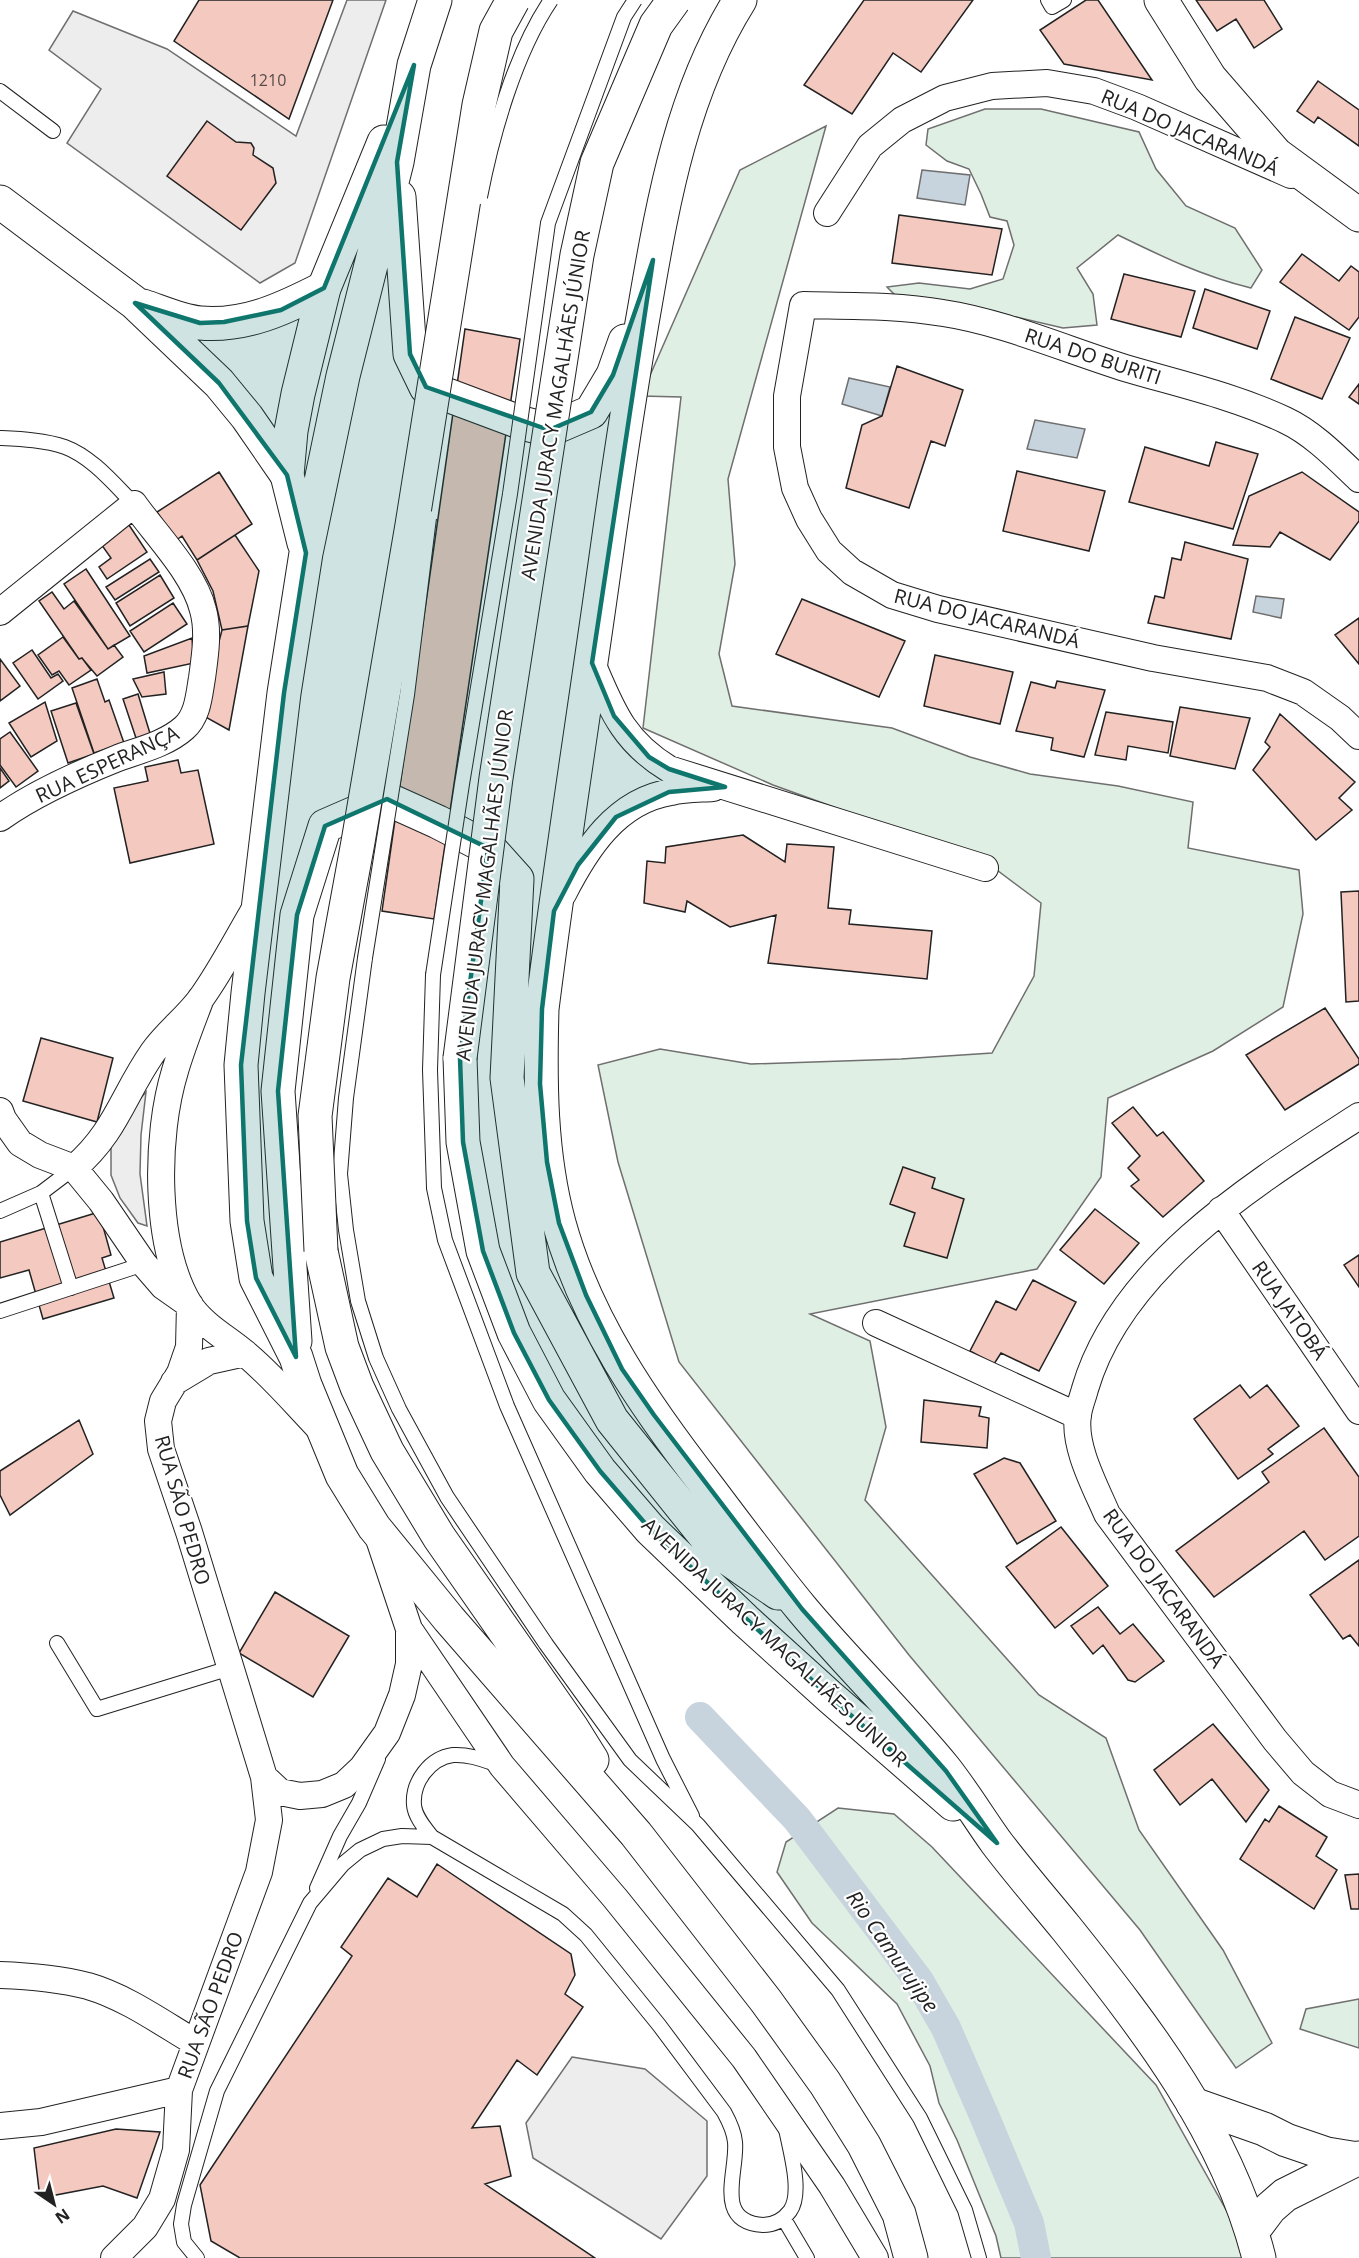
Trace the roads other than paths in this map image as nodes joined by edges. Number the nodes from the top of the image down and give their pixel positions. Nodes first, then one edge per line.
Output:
1 (435, 0) edge
2 (513, 0) edge
3 (551, 0) edge
4 (635, 0) edge
5 (674, 0) edge
6 (740, 0) edge
7 (1048, 0) edge
8 (1064, 0) edge
9 (1161, 0) edge
10 (414, 65) junction
11 (0, 91) edge
12 (53, 131) dead end
13 (397, 162) junction
14 (1316, 186) junction
15 (0, 202) edge
16 (477, 213) dead end
17 (827, 213) dead end
18 (1359, 215) edge
19 (653, 260) junction
20 (465, 281) dead end
21 (324, 288) junction
22 (135, 303) junction
23 (802, 305) joint
24 (443, 417) dead end
25 (0, 438) edge
26 (287, 475) junction
27 (1359, 479) edge
28 (134, 504) junction
29 (430, 507) dead end
30 (306, 553) junction
31 (0, 612) edge
32 (592, 663) junction
33 (1359, 736) edge
34 (725, 787) junction
35 (0, 818) edge
36 (985, 868) dead end
37 (258, 905) junction
38 (554, 911) junction
39 (201, 998) junction
40 (0, 1111) edge
41 (1359, 1116) edge
42 (74, 1168) junction
43 (41, 1193) junction
44 (1221, 1210) junction
45 (0, 1211) edge
46 (144, 1264) junction
47 (71, 1288) junction
48 (190, 1305) junction
49 (0, 1311) edge
50 (876, 1323) dead end
51 (246, 1353) junction
52 (296, 1357) junction
53 (174, 1382) junction
54 (1359, 1410) edge
55 (1078, 1416) junction
56 (323, 1432) junction
57 (375, 1527) junction
58 (802, 1609) junction
59 (409, 1629) junction
60 (57, 1643) dead end
61 (230, 1668) junction
62 (387, 1733) junction
63 (502, 1766) junction
64 (264, 1777) junction
65 (1359, 1805) edge
66 (698, 1825) junction
67 (636, 1834) junction
68 (432, 1837) junction
69 (997, 1843) junction
70 (310, 1904) junction
71 (0, 1975) edge
72 (196, 2043) junction
73 (179, 2090) junction
74 (1193, 2104) junction
75 (783, 2112) junction
76 (0, 2126) edge
77 (1358, 2165) edge
78 (784, 2219) junction
79 (1256, 2245) edge
80 (114, 2258) edge
81 (197, 2258) edge
82 (807, 2258) edge
83 (875, 2258) edge
84 (911, 2258) edge
85 (979, 2258) edge

1 - 10 main road
2 - 67 main road, bridge
3 - 16 lane, bridge
4 - 66 lane, bridge
5 - 69 main road, AVENIDA JURACY MAGALHÃES JÚNIOR, bridge
6 - 19 main road, AVENIDA JURACY MAGALHÃES JÚNIOR
7 - 8 lane
9 - 14 main road
10 - 13 main road
10 - 21 main road
11 - 12 lane
13 - 19 main road
13 - 30 main road
14 - 17 street, RUA DO JACARANDÁ
14 - 18 main road
15 - 22 main road
19 - 32 main road, AVENIDA JURACY MAGALHÃES JÚNIOR
20 - 24 lane
21 - 22 main road
21 - 26 main road
22 - 26 main road
23 - 27 street, RUA DO BURITI
23 - 33 street, RUA DO JACARANDÁ
25 - 28 lane
26 - 30 main road
28 - 31 street
28 - 35 street, RUA ESPERANÇA
29 - 66 lane, bridge
30 - 37 main road
32 - 34 street
32 - 38 main road, AVENIDA JURACY MAGALHÃES JÚNIOR
34 - 36 street
34 - 38 street
37 - 39 street
37 - 52 main road
38 - 58 main road, AVENIDA JURACY MAGALHÃES JÚNIOR
39 - 42 street
39 - 48 street
40 - 42 street
41 - 44 street, RUA DO JACARANDÁ
42 - 43 lane
42 - 46 street
43 - 45 lane
43 - 47 lane
44 - 54 street, RUA JATOBÁ
44 - 55 street, RUA DO JACARANDÁ
46 - 47 lane
46 - 48 street
47 - 49 lane
48 - 51 street
48 - 53 street, RUA SÃO PEDRO
50 - 55 street
51 - 53 street
51 - 56 street
52 - 56 main road
52 - 58 main road
53 - 61 street, RUA SÃO PEDRO
55 - 65 street, RUA DO JACARANDÁ
56 - 57 main road
57 - 59 street
57 - 67 main road
58 - 69 main road, AVENIDA JURACY MAGALHÃES JÚNIOR
59 - 62 street
59 - 63 street
60 - 61 lane
61 - 64 street, RUA SÃO PEDRO
62 - 64 street
62 - 70 lane
63 - 68 lane
63 - 75 street
64 - 72 street, RUA SÃO PEDRO
66 - 85 lane
67 - 84 main road
68 - 70 lane
68 - 78 lane
69 - 74 main road, AVENIDA JURACY MAGALHÃES JÚNIOR
70 - 81 lane
71 - 72 street
72 - 73 street, RUA SÃO PEDRO
73 - 76 street, RUA SÃO PEDRO
73 - 80 street
74 - 77 main road
74 - 79 main road, AVENIDA JURACY MAGALHÃES JÚNIOR
75 - 78 lane
75 - 83 street
77 - 79 main road
78 - 82 lane

